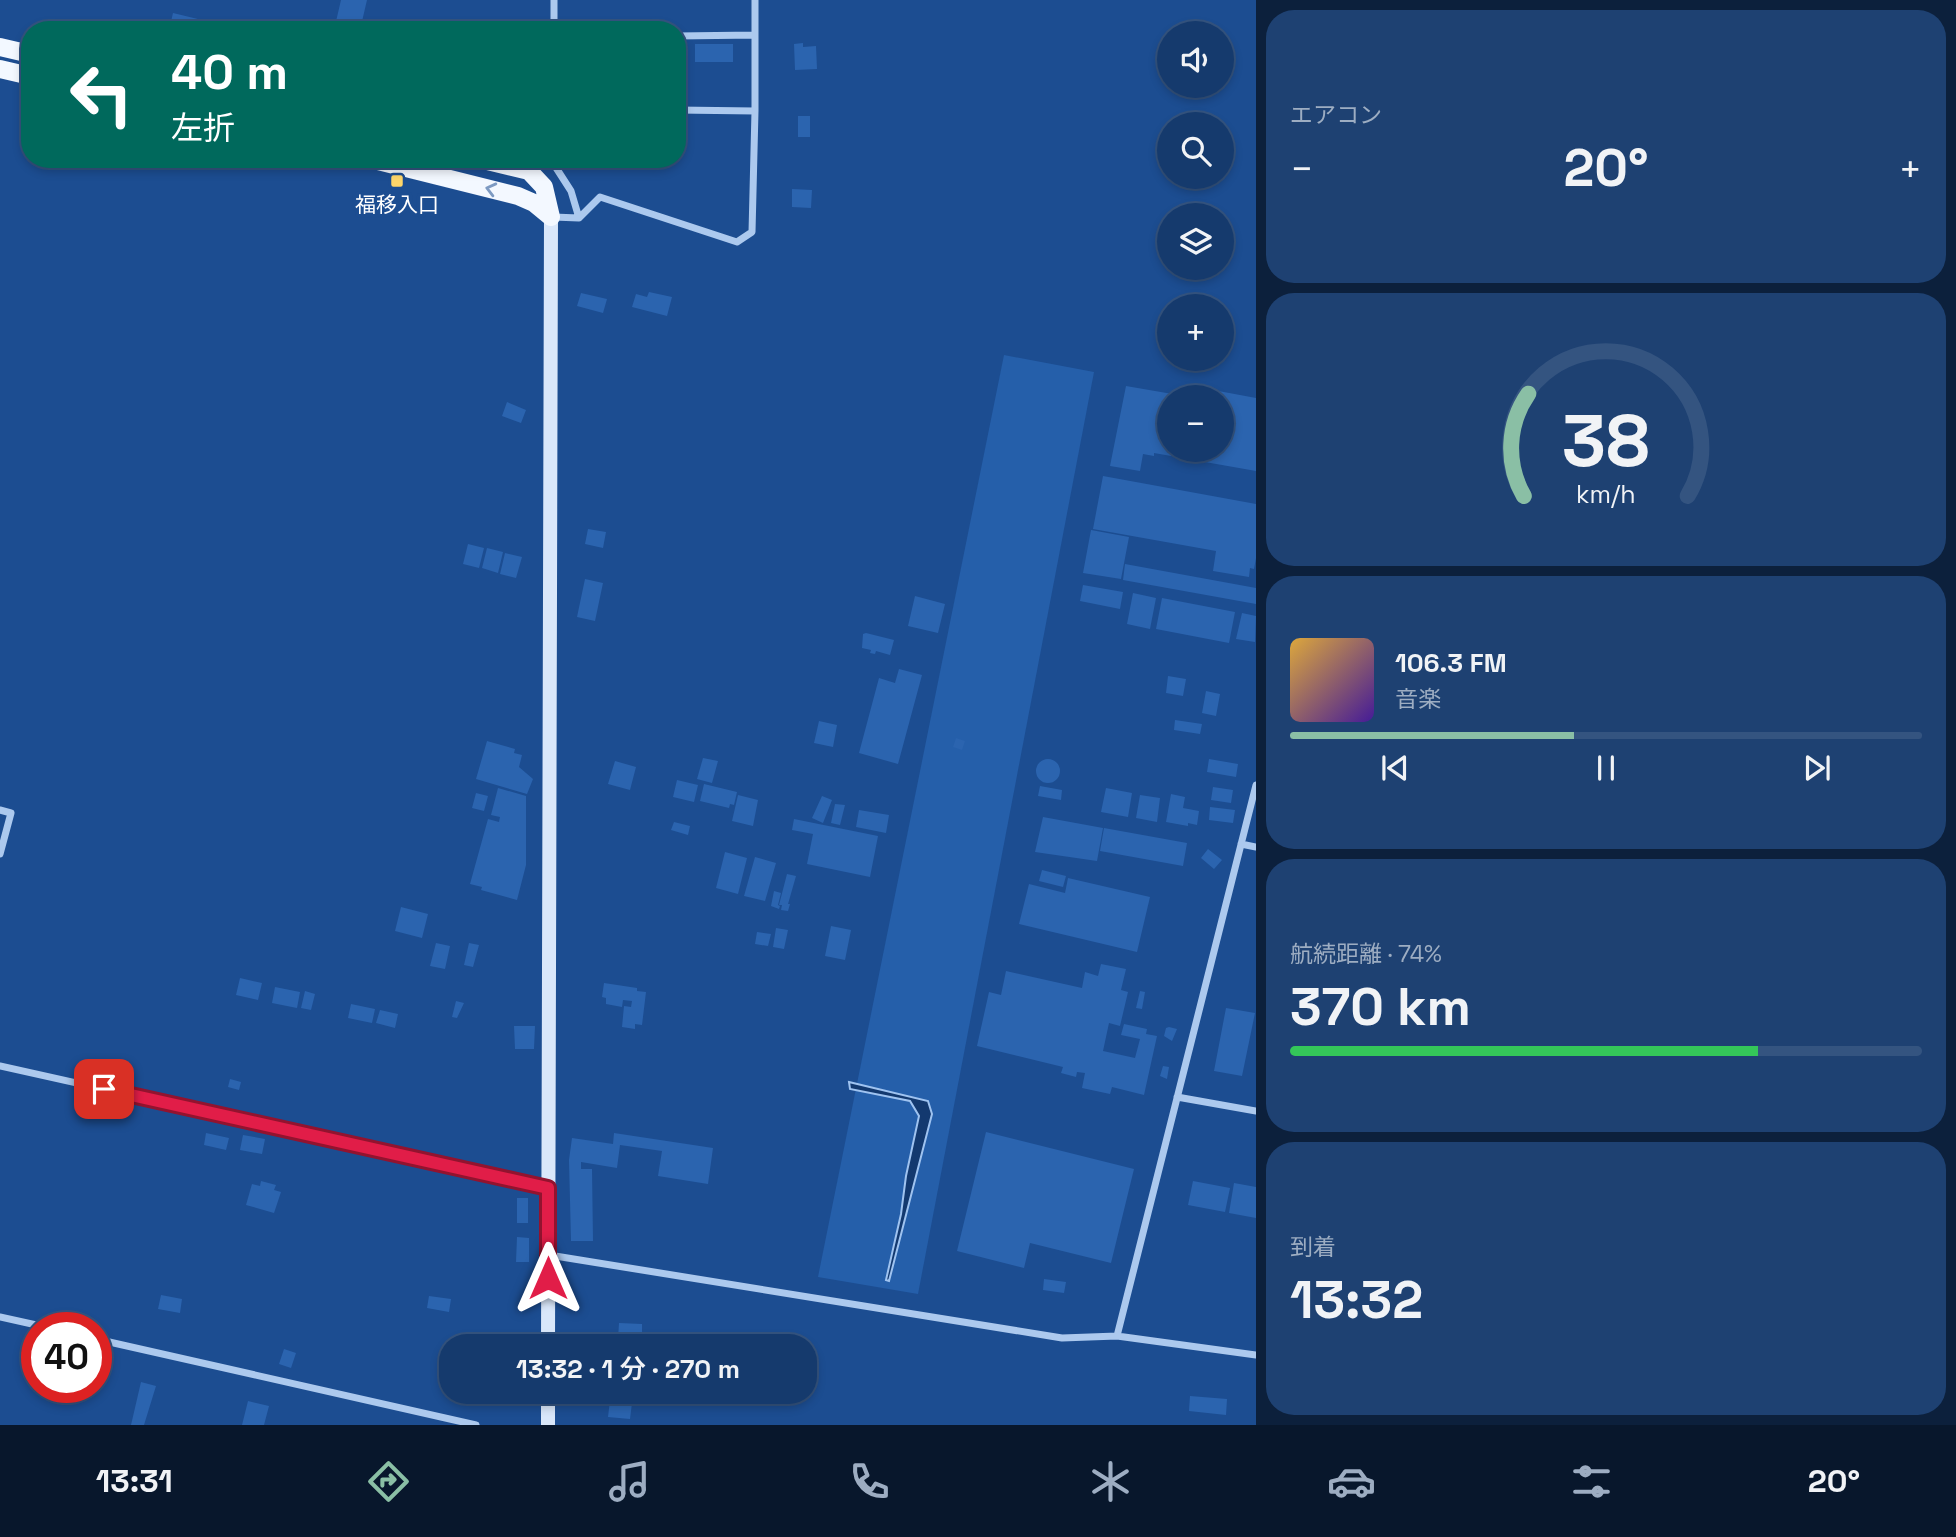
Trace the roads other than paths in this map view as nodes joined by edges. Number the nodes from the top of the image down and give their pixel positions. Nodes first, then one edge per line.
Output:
1 (554, 0) edge
2 (755, 0) edge
3 (554, 21) edge
4 (755, 35) junction
5 (686, 36) edge
6 (0, 47) edge
7 (21, 52) edge
8 (0, 69) edge
9 (21, 74) edge
10 (686, 110) edge
11 (755, 111) junction
12 (406, 168) edge
13 (516, 168) edge
14 (556, 168) edge
15 (551, 217) junction
16 (579, 218) junction
17 (1256, 785) edge
18 (0, 810) edge
19 (1241, 844) junction
20 (1256, 847) edge
21 (0, 854) edge
22 (0, 1066) edge
23 (1177, 1097) junction
24 (1256, 1111) edge
25 (548, 1188) junction
26 (548, 1255) junction
27 (0, 1317) edge
28 (21, 1322) edge
29 (548, 1334) edge
30 (1117, 1336) junction
31 (112, 1343) edge
32 (1256, 1355) edge
33 (548, 1404) edge
34 (476, 1425) edge
35 (548, 1425) edge

1 - 3 street
2 - 4 street
4 - 5 street
4 - 11 street
6 - 7 main road
8 - 9 main road
10 - 11 street
11 - 16 street
15 -> 12 main road
13 - 15 main road
14 - 16 street
15 - 16 street
15 - 25 street
17 - 19 street
18 - 21 street
19 - 20 street
19 - 23 street
22 - 25 street
23 - 24 street
23 - 30 street
25 - 26 street
26 - 29 street
26 - 30 street
27 - 28 street
30 - 32 street
31 - 34 street
33 - 35 street

